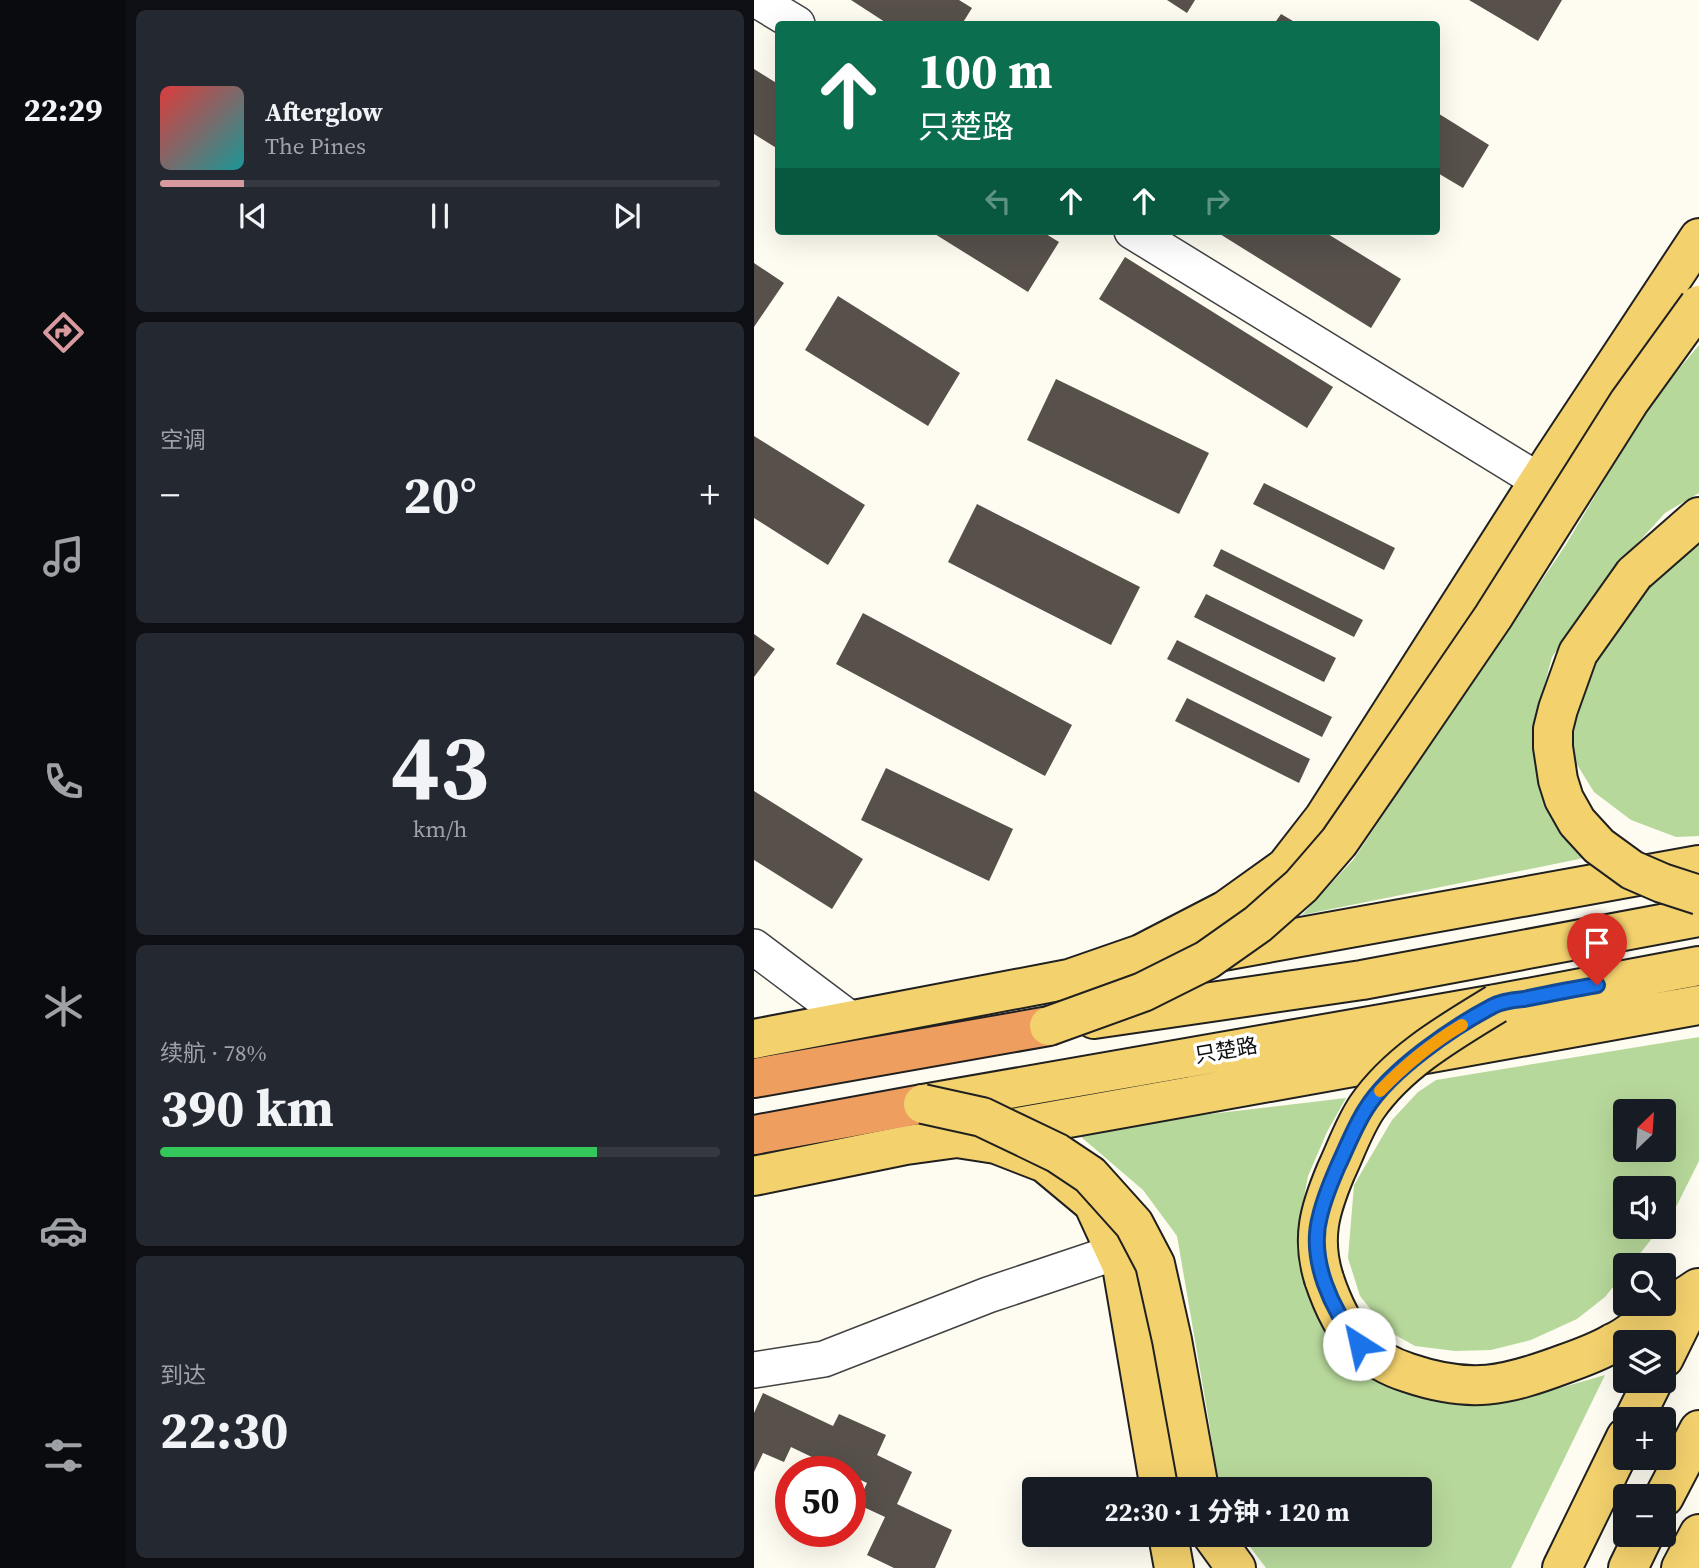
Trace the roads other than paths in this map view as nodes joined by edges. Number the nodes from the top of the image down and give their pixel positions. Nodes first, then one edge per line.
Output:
1 (757, 0) edge
2 (792, 21) edge
3 (1139, 235) edge
4 (1699, 238) edge
5 (1695, 313) edge
6 (1539, 481) junction
7 (1699, 517) edge
8 (1699, 865) edge
9 (1699, 895) edge
10 (1699, 917) edge
11 (754, 947) edge
12 (1699, 966) edge
13 (1069, 979) junction
14 (1496, 1004) junction
15 (1699, 1005) edge
16 (851, 1020) junction
17 (1049, 1026) junction
18 (754, 1039) edge
19 (754, 1078) edge
20 (923, 1104) junction
21 (754, 1135) edge
22 (958, 1138) junction
23 (754, 1176) edge
24 (1116, 1252) junction
25 (1698, 1287) edge
26 (1676, 1333) edge
27 (754, 1370) edge
28 (1699, 1430) edge
29 (1613, 1464) edge
30 (1158, 1477) edge
31 (1197, 1477) edge
32 (1671, 1484) edge
33 (1699, 1534) edge
34 (1170, 1547) edge
35 (1211, 1547) edge
36 (1219, 1547) edge
37 (1699, 1558) edge
38 (1174, 1568) edge
39 (1212, 1568) edge
40 (1236, 1568) edge
41 (1562, 1568) edge
42 (1682, 1568) edge
43 (1694, 1568) edge

1 - 2 street
3 - 6 street
4 - 6 main road
5 - 17 main road, bridge
6 - 13 main road
7 - 9 main road, bridge
8 - 13 main road
10 - 17 main road, bridge
11 - 16 street
12 - 14 main road, 只楚路
13 - 16 main road
14 - 20 main road, 只楚路, bridge
14 - 25 main road, bridge
15 - 22 main road
16 - 18 main road
17 - 19 highway
20 - 21 highway, 只楚路
20 - 31 main road, bridge
22 - 23 main road
22 - 24 main road
24 - 27 street
24 - 30 main road
25 - 26 main road
28 - 32 main road
29 - 41 main road
33 - 42 main road
34 - 38 main road
35 - 39 main road
36 - 40 main road
37 - 43 main road

